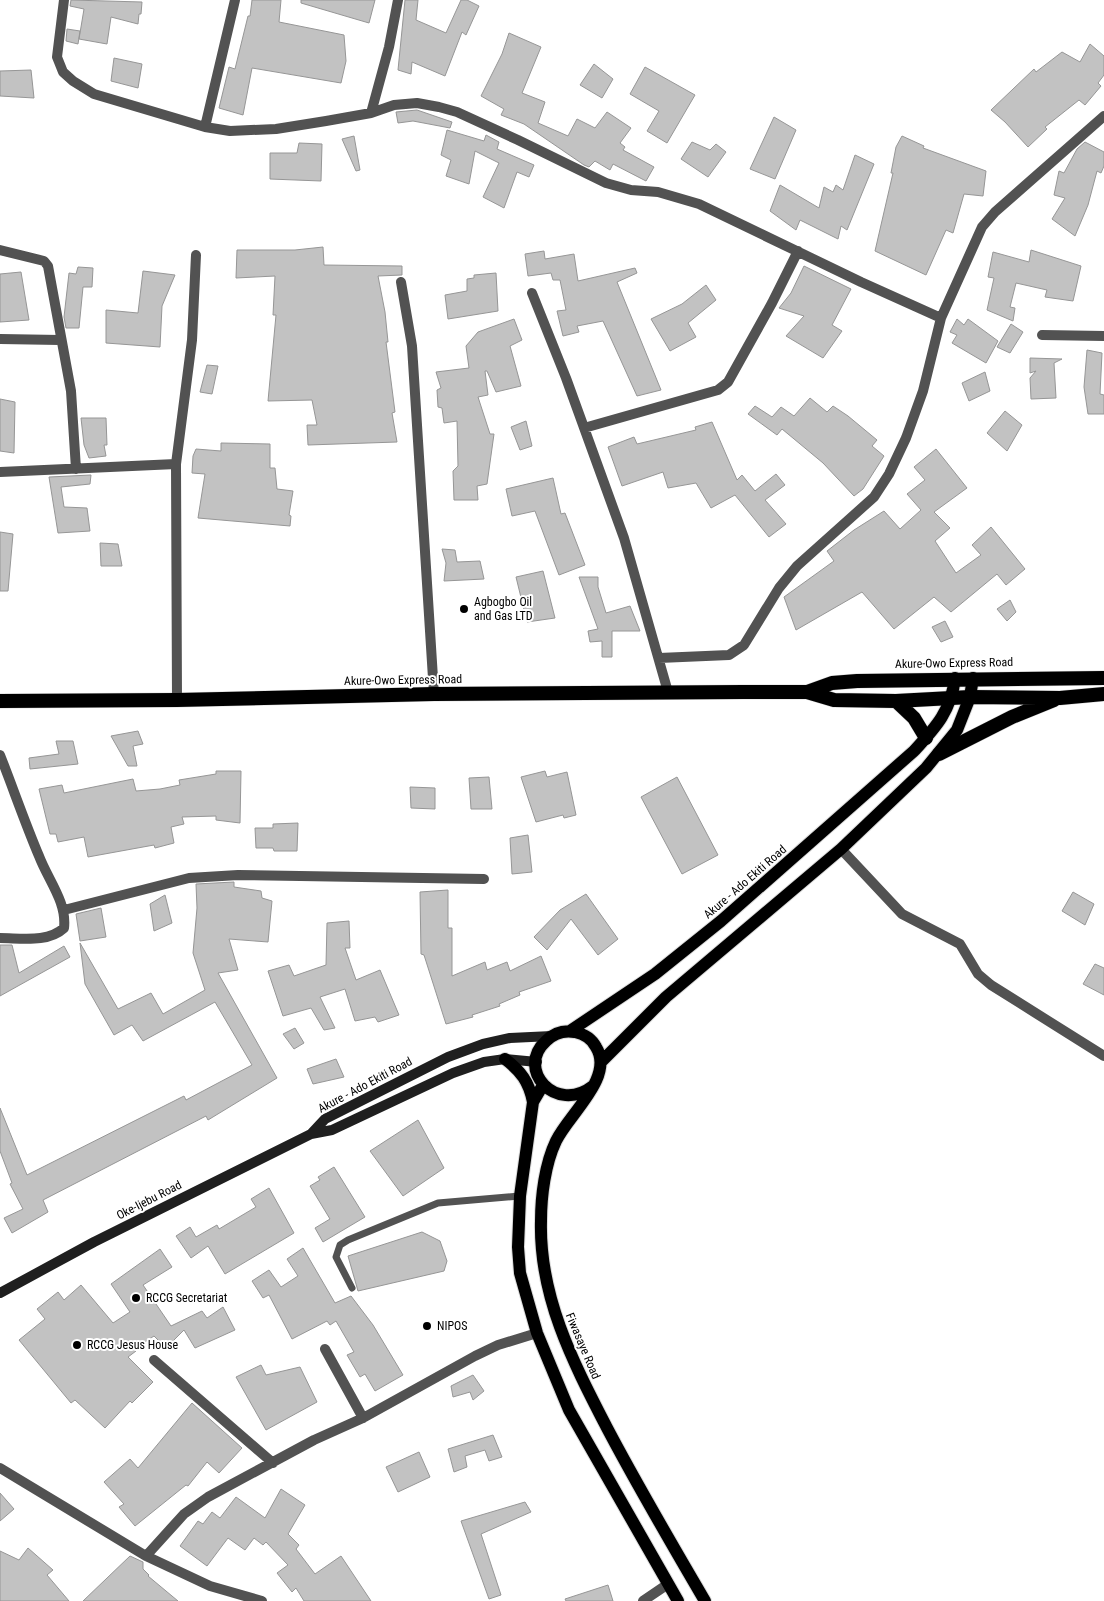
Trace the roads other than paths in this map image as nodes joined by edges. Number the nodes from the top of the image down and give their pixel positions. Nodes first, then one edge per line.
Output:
1 (64, 0) edge
2 (235, 0) edge
3 (398, 0) edge
4 (371, 113) junction
5 (1104, 116) edge
6 (205, 127) junction
7 (0, 250) edge
8 (798, 251) junction
9 (196, 255) dead end
10 (400, 282) dead end
11 (532, 293) dead end
12 (941, 318) junction
13 (1042, 335) dead end
14 (1104, 336) edge
15 (0, 339) edge
16 (60, 340) junction
17 (584, 428) junction
18 (176, 464) junction
19 (76, 468) junction
20 (0, 472) edge
21 (659, 658) junction
22 (955, 678) junction
23 (973, 678) junction
24 (1104, 678) edge
25 (668, 692) junction
26 (806, 692) junction
27 (434, 694) junction
28 (1104, 694) edge
29 (953, 698) junction
30 (970, 698) junction
31 (1060, 698) junction
32 (0, 700) edge
33 (177, 700) junction
34 (896, 701) junction
35 (926, 738) junction
36 (939, 754) junction
37 (0, 755) edge
38 (841, 849) junction
39 (484, 879) dead end
40 (64, 910) junction
41 (0, 938) edge
42 (570, 1031) junction
43 (552, 1036) junction
44 (1104, 1056) edge
45 (504, 1059) junction
46 (602, 1061) junction
47 (537, 1062) junction
48 (543, 1085) junction
49 (593, 1086) junction
50 (534, 1102) junction
51 (311, 1134) junction
52 (520, 1196) junction
53 (352, 1288) dead end
54 (0, 1293) edge
55 (537, 1333) junction
56 (325, 1349) dead end
57 (154, 1360) dead end
58 (363, 1418) junction
59 (273, 1463) junction
60 (0, 1468) edge
61 (146, 1556) junction
62 (668, 1584) junction
63 (262, 1601) edge
64 (642, 1601) edge
65 (678, 1601) edge
66 (706, 1601) edge

1 - 6 street
2 - 6 street
3 - 4 street
4 - 6 street
4 - 8 street
5 - 12 street
7 - 16 street
8 - 12 street
8 - 17 street
9 - 18 street
10 - 27 street
11 - 17 street
12 - 21 street
13 - 14 street
15 - 16 street
16 - 19 street
17 - 21 street
18 - 19 street
18 - 33 street
19 - 20 street
21 - 25 street
22 - 23 highway, Akure-Owo Express Road
22 - 26 highway, Akure-Owo Express Road
22 - 29 main road
23 - 24 highway, Akure-Owo Express Road
23 - 30 main road
25 - 26 highway, Akure-Owo Express Road
25 - 27 highway, Akure-Owo Express Road
26 - 34 highway, Akure-Owo Express Road
27 - 33 highway, Akure-Owo Express Road
28 - 31 highway, Akure-Owo Express Road
29 - 30 highway, Akure-Owo Express Road
29 - 34 highway, Akure-Owo Express Road
29 - 35 main road, Akure - Ado Ekiti Road
30 - 31 highway, Akure-Owo Express Road
30 - 36 main road
31 - 36 highway
32 - 33 highway, Akure-Owo Express Road
34 - 35 highway
35 - 42 main road, Akure - Ado Ekiti Road
36 - 38 main road
37 - 40 street
38 - 44 street
38 - 46 main road
39 - 40 street
40 - 41 street
42 - 43 main road
42 - 46 main road
43 - 47 main road
43 - 51 main road, Akure - Ado Ekiti Road
45 - 47 main road, Akure - Ado Ekiti Road
45 - 50 main road
45 - 51 main road, Akure - Ado Ekiti Road
46 - 49 main road
47 - 48 main road
48 - 49 main road
48 - 50 main road
49 - 66 main road, Fiwasaye Road
50 - 52 main road
51 - 54 main road, Oke-Ijebu Road
52 - 53 lane
52 - 55 main road
55 - 58 street
55 - 62 main road
56 - 58 street
57 - 59 street
58 - 59 street
59 - 61 street
60 - 61 street
61 - 63 street
62 - 64 street
62 - 65 main road

